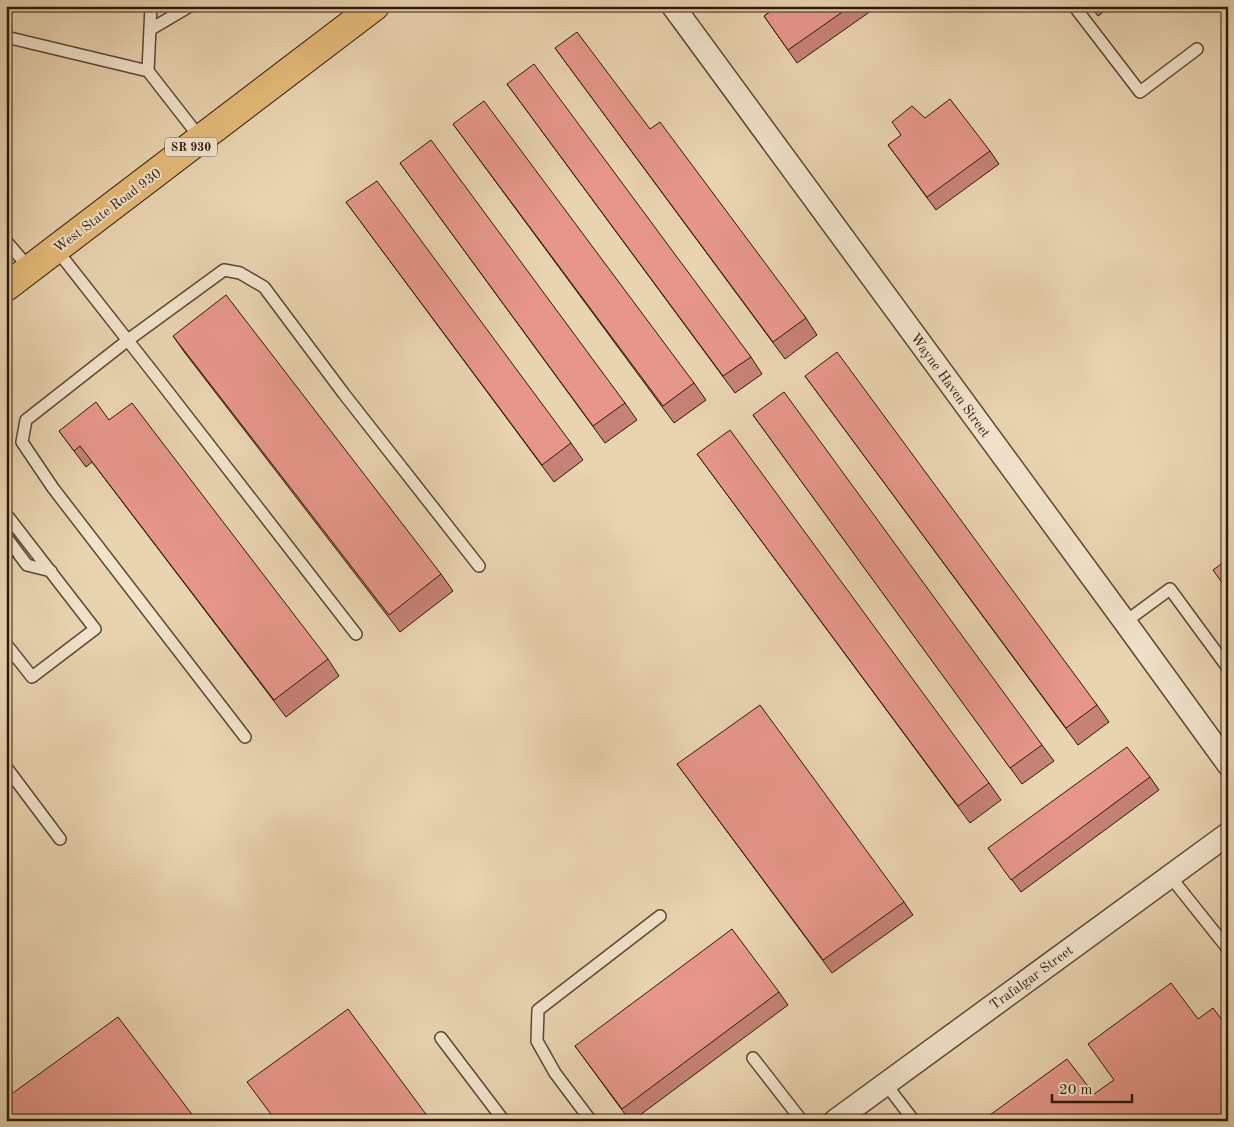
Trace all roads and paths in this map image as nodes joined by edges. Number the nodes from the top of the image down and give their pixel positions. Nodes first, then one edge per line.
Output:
1 (151, 6) edge
2 (190, 6) edge
3 (375, 6) edge
4 (673, 6) edge
5 (1074, 6) edge
6 (151, 29) junction
7 (6, 37) edge
8 (1197, 48) dead end
9 (148, 72) junction
10 (200, 139) junction
11 (6, 241) edge
12 (56, 249) junction
13 (30, 269) junction
14 (6, 287) edge
15 (128, 340) junction
16 (6, 514) edge
17 (6, 538) edge
18 (479, 566) dead end
19 (51, 571) junction
20 (1125, 622) junction
21 (356, 634) dead end
22 (6, 644) edge
23 (1228, 668) edge
24 (245, 737) dead end
25 (1228, 764) edge
26 (6, 767) edge
27 (1228, 834) edge
28 (60, 839) dead end
29 (1170, 875) junction
30 (660, 916) dead end
31 (1228, 949) edge
32 (441, 1038) dead end
33 (753, 1058) dead end
34 (885, 1083) junction
35 (504, 1121) edge
36 (591, 1121) edge
37 (802, 1121) edge
38 (835, 1121) edge
39 (914, 1121) edge

1 - 6 lane
2 - 6 lane
3 - 10 highway, West State Road 930 / SR 930
4 - 20 street, Wayne Haven Street
5 - 8 lane
6 - 9 lane
7 - 9 lane
9 - 10 lane
10 - 12 highway, West State Road 930 / SR 930
11 - 13 lane
12 - 13 highway, West State Road 930 / SR 930
12 - 15 lane
13 - 14 highway, West State Road 930 / SR 930
15 - 18 lane
15 - 21 lane
15 - 24 lane
16 - 19 lane
17 - 19 lane
19 - 22 lane
20 - 23 lane
20 - 25 street, Wayne Haven Street
26 - 28 lane
27 - 29 street, Trafalgar Street
29 - 31 lane
29 - 34 street, Trafalgar Street
30 - 36 lane
32 - 35 lane
33 - 37 lane
34 - 38 street, Trafalgar Street
34 - 39 lane

